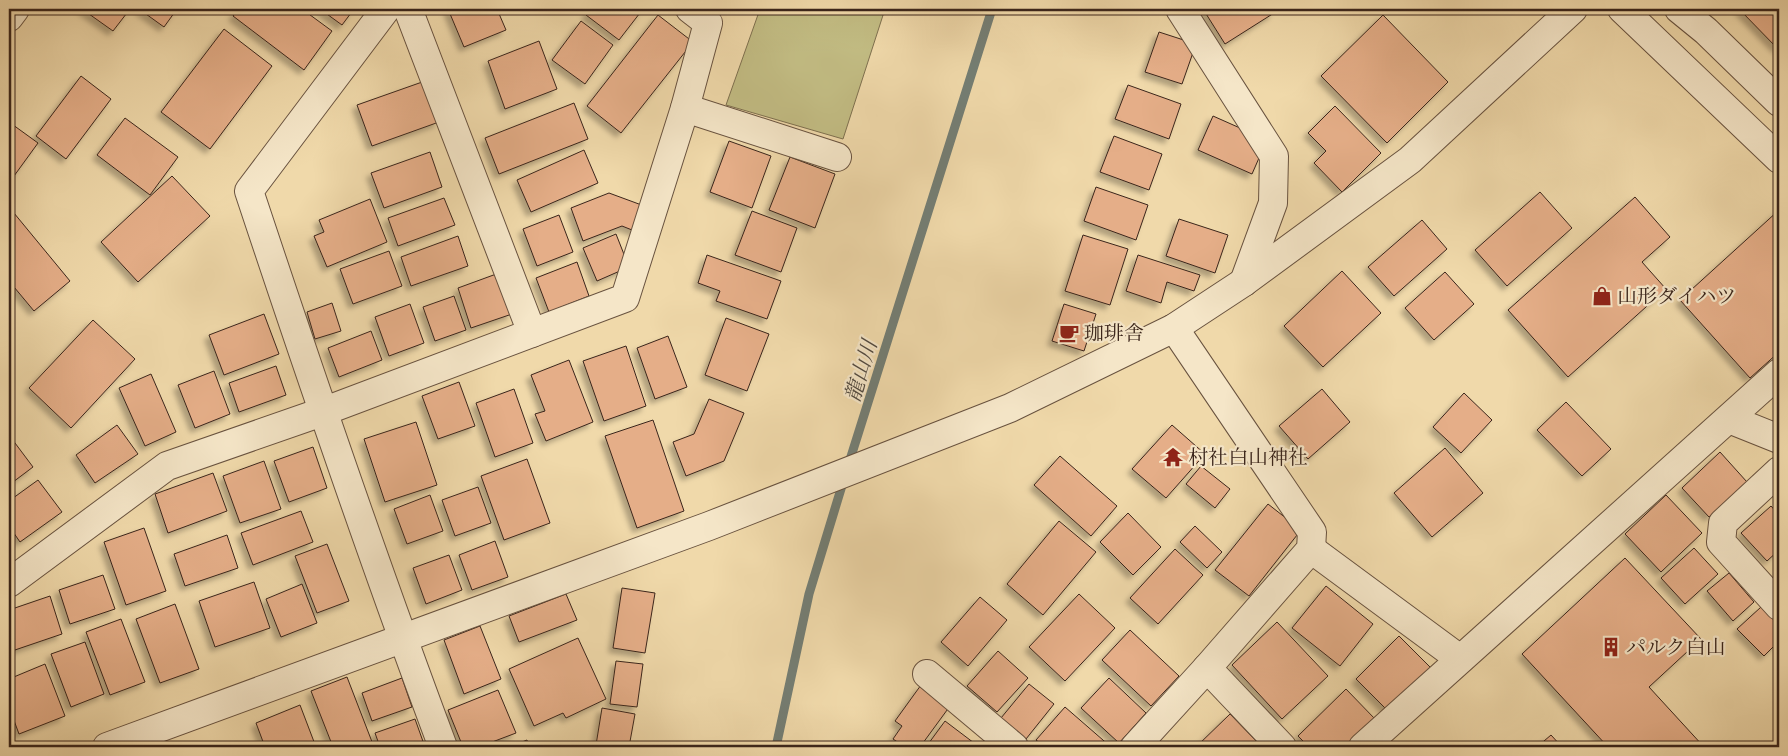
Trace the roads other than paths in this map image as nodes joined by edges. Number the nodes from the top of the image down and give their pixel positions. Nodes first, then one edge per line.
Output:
1 (15, 9) edge
2 (386, 9) edge
3 (408, 9) edge
4 (690, 9) edge
5 (1180, 9) edge
6 (1573, 9) edge
7 (1622, 9) edge
8 (1680, 9) edge
9 (9, 17) edge
10 (1779, 102) edge
11 (685, 108) junction
12 (837, 157) dead end
13 (1779, 159) edge
14 (1244, 282) junction
15 (1174, 328) junction
16 (532, 333) junction
17 (1779, 373) edge
18 (322, 412) junction
19 (1729, 419) junction
20 (1779, 439) edge
21 (1779, 471) edge
22 (1311, 549) junction
23 (9, 583) edge
24 (1779, 606) edge
25 (402, 639) junction
26 (1460, 659) junction
27 (1207, 668) junction
28 (927, 674) dead end
29 (107, 747) edge
30 (442, 747) edge
31 (1014, 747) edge
32 (1134, 747) edge
33 (1282, 747) edge
34 (1363, 747) edge

1 - 9 street
2 - 18 street
3 - 16 street
4 - 11 street
5 - 14 street
6 - 14 street
7 - 13 street
8 - 10 street
11 - 12 street
11 - 16 street
14 - 15 street
15 - 22 street
15 - 25 street
16 - 18 street
17 - 19 street
18 - 23 street
18 - 25 street
19 - 20 street
19 - 26 street
21 - 24 street
22 - 26 street
22 - 27 street
25 - 29 street
25 - 30 street
26 - 34 street
27 - 32 street
27 - 33 street
28 - 31 street

